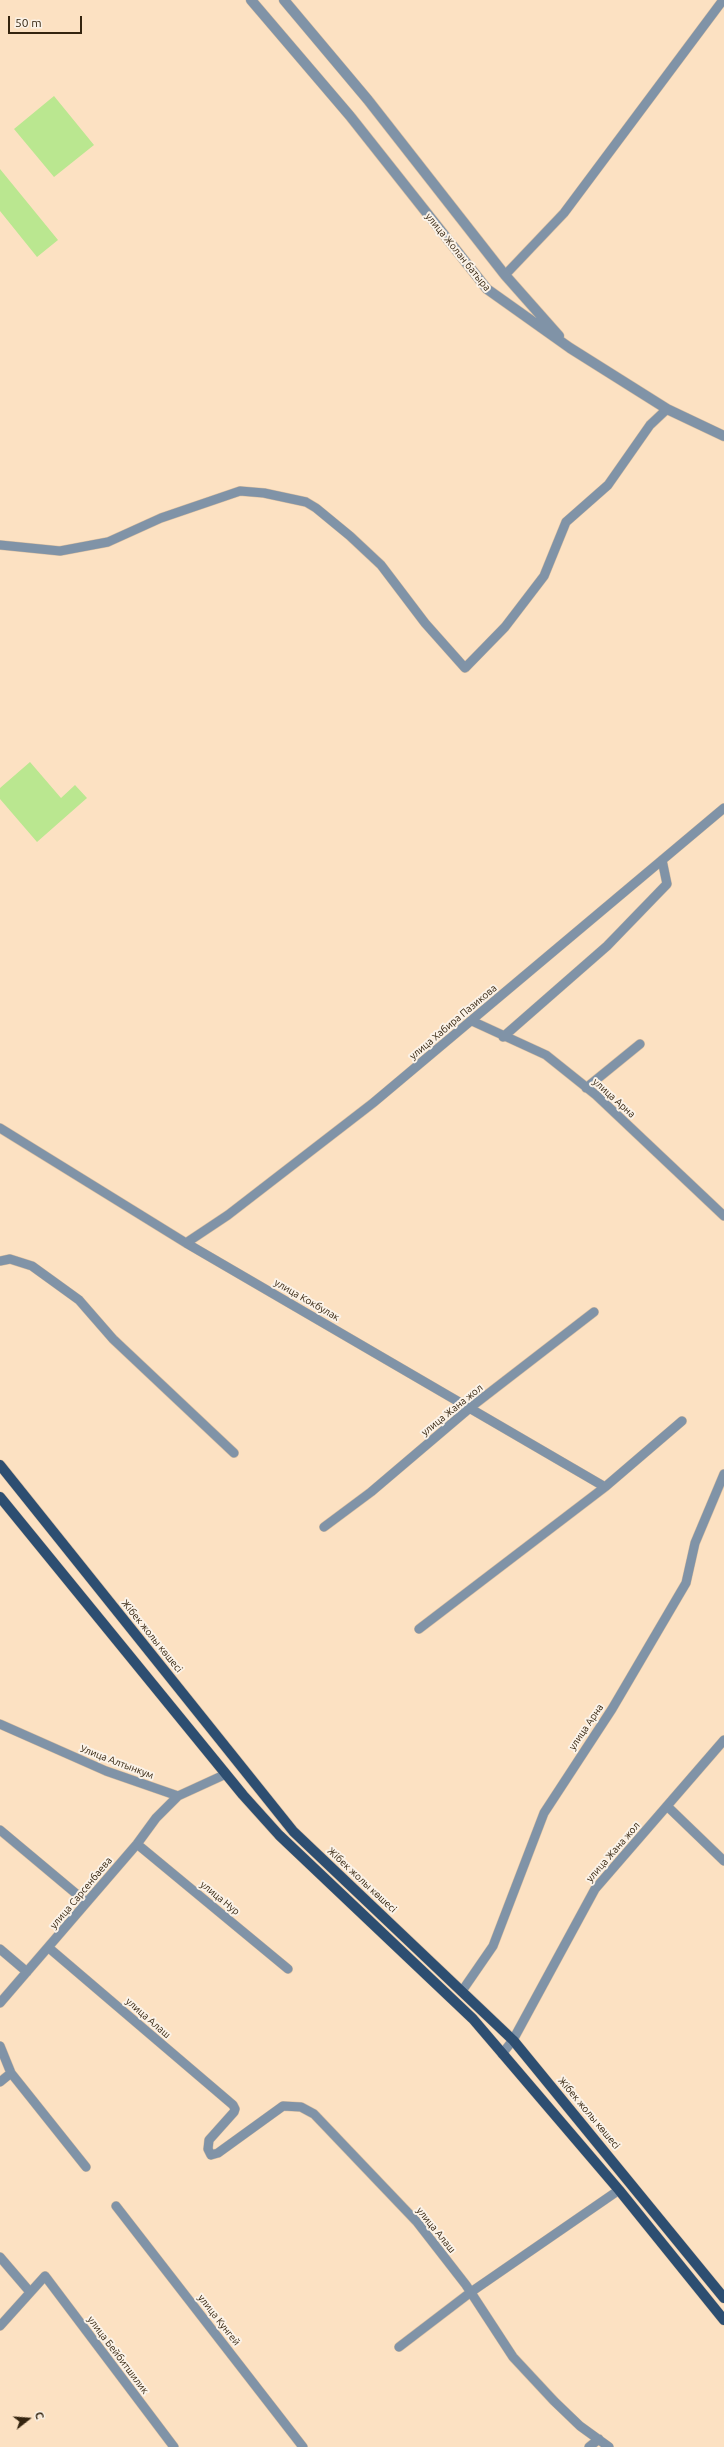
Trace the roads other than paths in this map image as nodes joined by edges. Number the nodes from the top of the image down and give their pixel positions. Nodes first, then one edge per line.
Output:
1 (251, 0) edge
2 (284, 0) edge
3 (722, 0) edge
4 (505, 275) junction
5 (570, 348) junction
6 (667, 409) junction
7 (724, 436) edge
8 (0, 545) edge
9 (724, 808) edge
10 (662, 860) junction
11 (472, 1021) junction
12 (503, 1037) junction
13 (640, 1044) dead end
14 (586, 1088) junction
15 (0, 1128) edge
16 (724, 1216) edge
17 (186, 1243) junction
18 (0, 1261) edge
19 (594, 1312) dead end
20 (471, 1408) junction
21 (682, 1421) dead end
22 (234, 1453) dead end
23 (0, 1465) edge
24 (724, 1474) edge
25 (605, 1487) junction
26 (0, 1497) edge
27 (324, 1527) dead end
28 (419, 1629) dead end
29 (0, 1724) edge
30 (724, 1740) edge
31 (226, 1774) junction
32 (178, 1796) junction
33 (667, 1806) junction
34 (0, 1830) edge
35 (137, 1844) junction
36 (724, 1861) edge
37 (86, 1902) junction
38 (49, 1948) junction
39 (0, 1949) edge
40 (288, 1969) dead end
41 (27, 1972) junction
42 (462, 1991) junction
43 (0, 2003) edge
44 (513, 2040) junction
45 (0, 2046) edge
46 (502, 2054) junction
47 (11, 2073) junction
48 (0, 2082) edge
49 (86, 2167) dead end
50 (619, 2190) junction
51 (116, 2206) dead end
52 (0, 2258) edge
53 (30, 2292) junction
54 (471, 2292) junction
55 (724, 2298) edge
56 (724, 2320) edge
57 (0, 2326) edge
58 (399, 2347) dead end
59 (599, 2439) junction
60 (174, 2447) edge
61 (303, 2447) edge
62 (589, 2447) edge
63 (609, 2447) edge

1 - 5 street, улица Жолан батыра
2 - 4 street
3 - 4 street
4 - 5 street
5 - 6 street, улица Жолан батыра
6 - 7 street, улица Жолан батыра
6 - 8 street
9 - 10 street, улица Хабира Пазикова
10 - 11 street, улица Хабира Пазикова
10 - 12 street
11 - 12 street, улица Арна
11 - 17 street, улица Хабира Пазикова
12 - 14 street, улица Арна
13 - 14 street
14 - 16 street, улица Арна
15 - 17 street, улица Кокбулак
17 - 20 street, улица Кокбулак
18 - 22 street
19 - 20 street, улица Жана жол
20 - 25 street, улица Кокбулак
20 - 27 street, улица Жана жол
21 - 25 street
23 - 42 main road, Жібек жолы көшесі
24 - 42 street, улица Арна
25 - 28 street
26 - 31 main road
29 - 32 street, Улица Алтынкум
30 - 33 street, улица Жана жол
31 - 32 street
31 - 46 main road
32 - 35 street, улица Сарсенбаева
33 - 36 street
33 - 44 street, улица Жана жол
34 - 37 street
35 - 37 street, улица Сарсенбаева
35 - 40 street, улица Нур
37 - 38 street, улица Сарсенбаева
38 - 41 street, улица Сарсенбаева
38 - 54 street, улица Алаш
39 - 41 street
41 - 43 street, улица Сарсенбаева
42 - 44 main road, Жібек жолы көшесі
44 - 46 street, улица Жана жол
44 - 55 main road, Жібек жолы көшесі
45 - 47 street
46 - 50 main road
47 - 48 street
47 - 49 street
50 - 54 street
50 - 56 main road
51 - 61 street, улица Кунгей
52 - 53 street
53 - 57 street
53 - 60 street, улица Бейбитшилик
54 - 58 street
54 - 59 street, улица Алаш
59 - 62 street
59 - 63 street, улица Алаш

